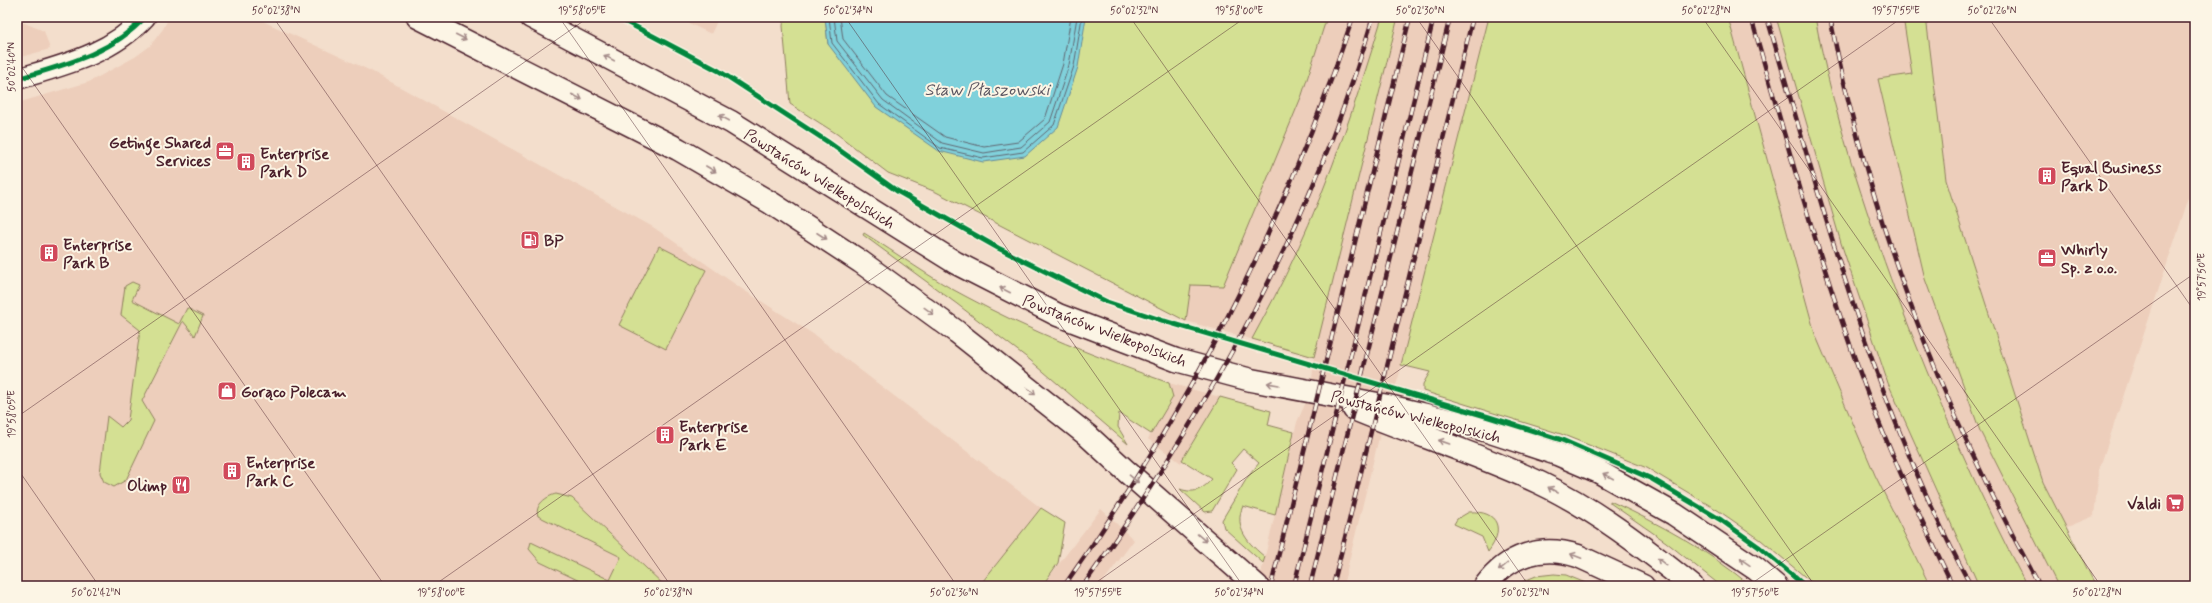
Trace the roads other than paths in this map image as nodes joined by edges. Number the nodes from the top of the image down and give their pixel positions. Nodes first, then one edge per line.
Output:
1 (145, 17) edge
2 (531, 17) edge
3 (422, 18) edge
4 (17, 79) edge
5 (1311, 391) junction
6 (1257, 586) edge
7 (1485, 586) edge
8 (1643, 586) edge
9 (1692, 586) edge
10 (1776, 586) edge

1 - 4 street
5 -> 2 main road, Powstańców Wielkopolskich
3 -> 6 main road
9 -> 5 main road
10 -> 5 main road, Powstańców Wielkopolskich
8 -> 7 main road

